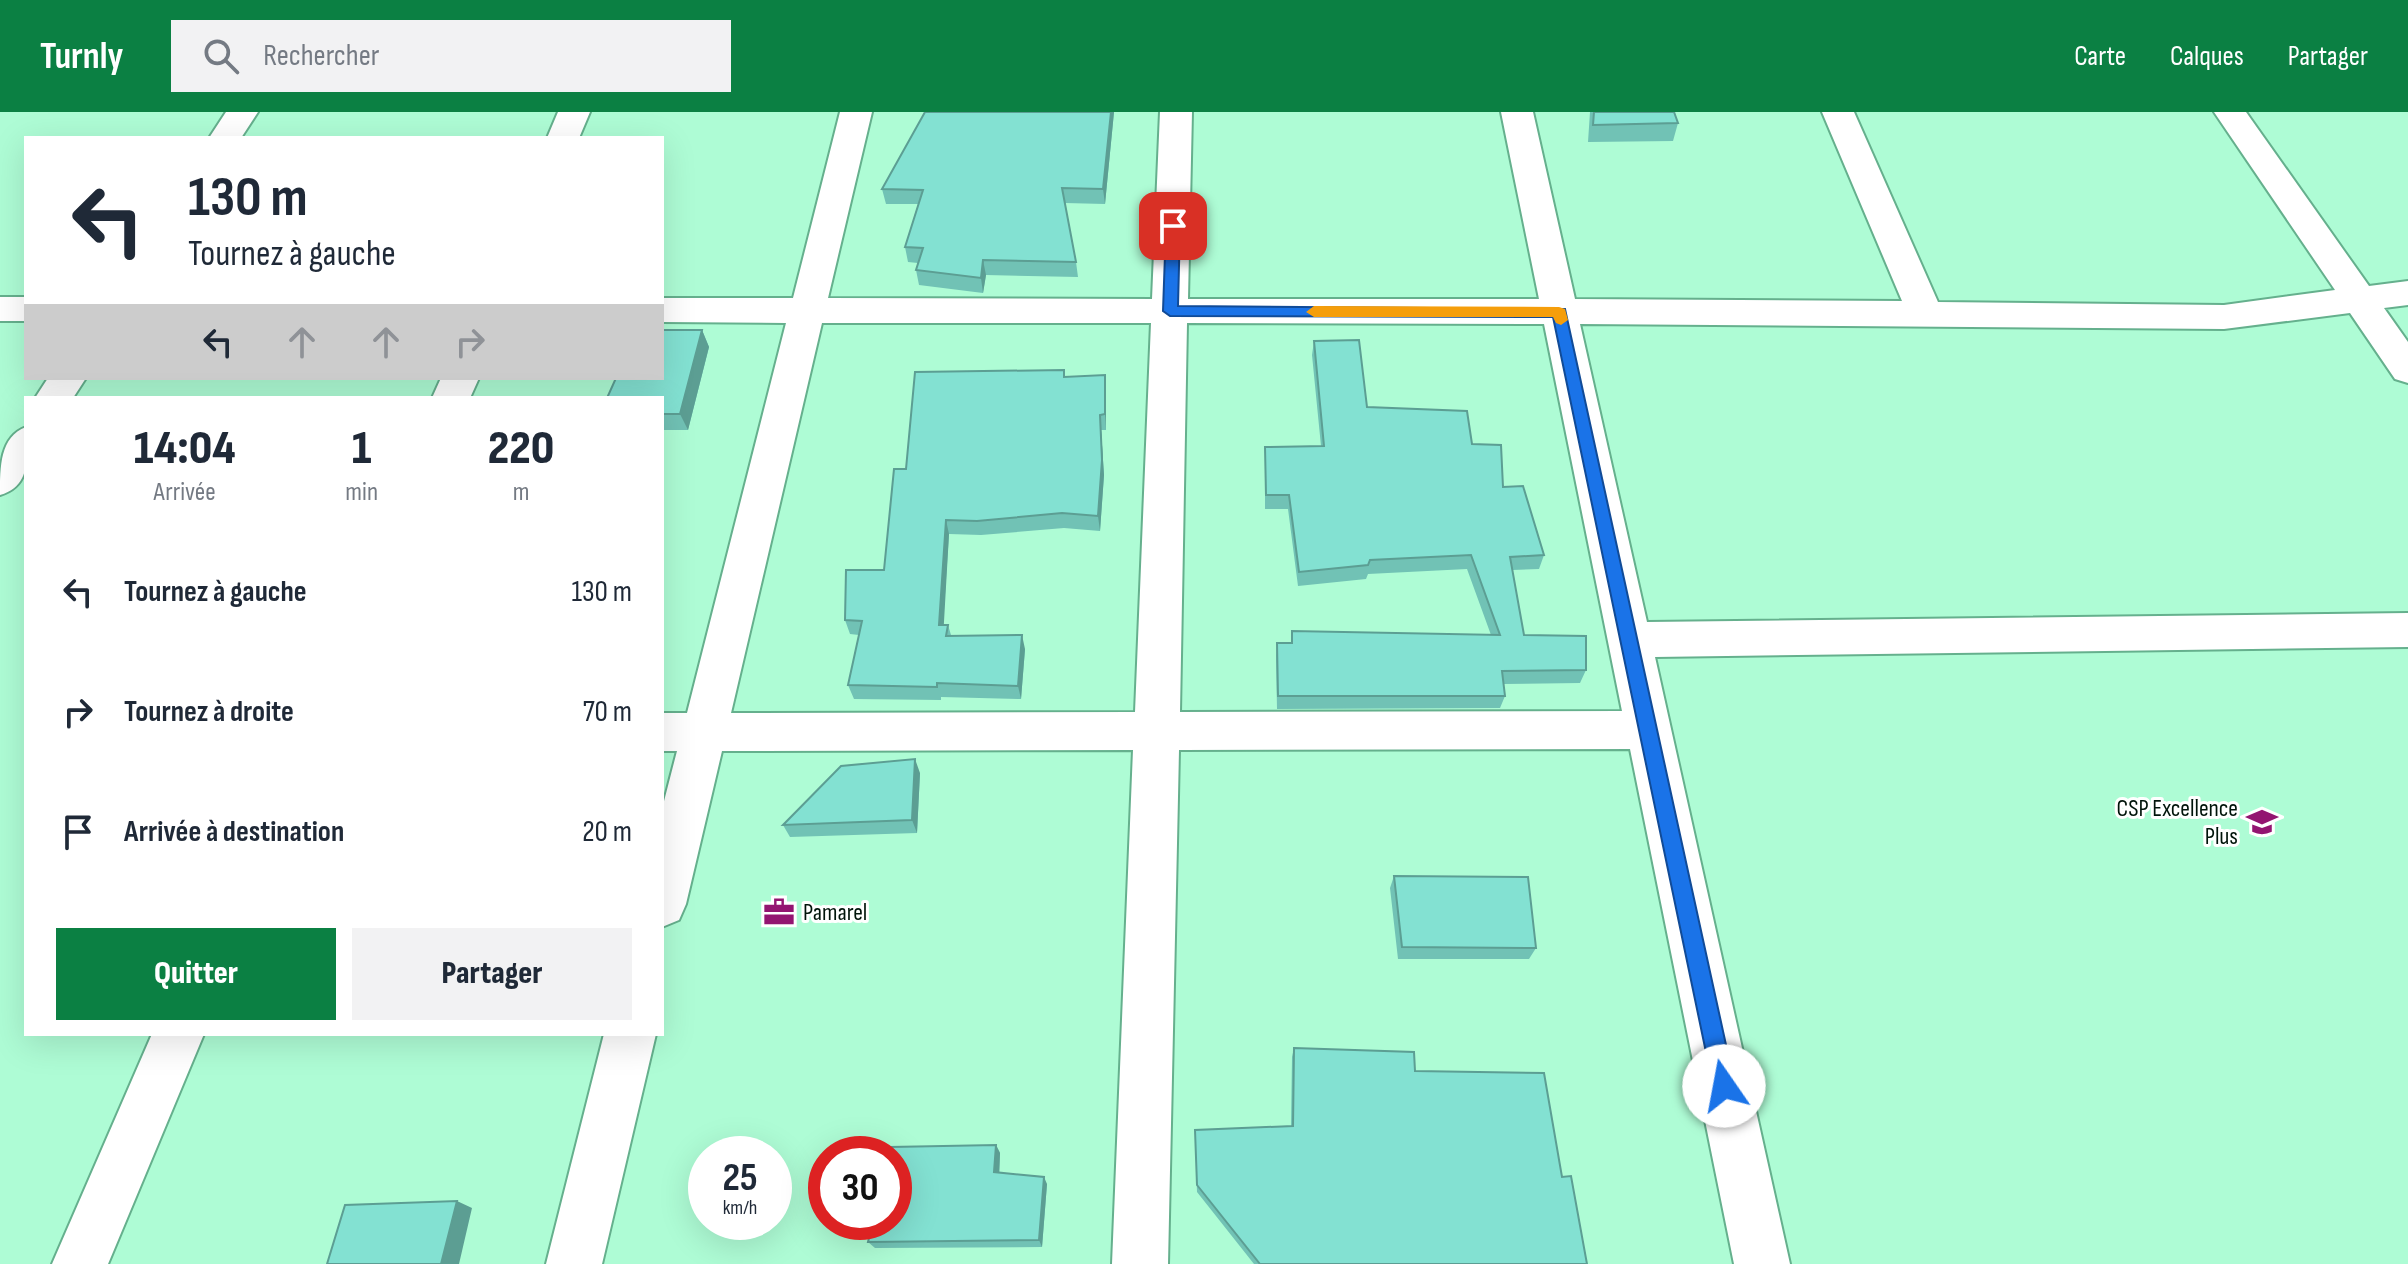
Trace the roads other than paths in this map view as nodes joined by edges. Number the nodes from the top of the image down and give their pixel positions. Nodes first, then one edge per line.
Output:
1 (242, 112) edge
2 (574, 112) edge
3 (856, 112) edge
4 (1176, 112) edge
5 (1517, 112) edge
6 (1838, 112) edge
7 (2230, 112) edge
8 (226, 136) edge
9 (564, 136) edge
10 (2408, 293) edge
11 (2360, 300) junction
12 (0, 309) edge
13 (24, 309) edge
14 (664, 310) edge
15 (808, 310) junction
16 (1170, 311) junction
17 (1559, 312) junction
18 (1925, 314) junction
19 (2408, 370) edge
20 (24, 444) edge
21 (0, 480) edge
22 (2408, 630) edge
23 (1630, 640) junction
24 (1648, 730) junction
25 (1157, 731) junction
26 (683, 732) edge
27 (664, 888) edge
28 (177, 1036) edge
29 (630, 1036) edge
30 (80, 1264) edge
31 (574, 1264) edge
32 (1140, 1264) edge
33 (1762, 1264) edge

1 - 8 street
2 - 9 street
3 - 15 street
4 - 16 street
5 - 17 street
6 - 18 street
7 - 11 street
10 - 11 street
11 - 18 street
11 - 19 street
12 - 13 street
14 - 15 street
15 - 16 street
15 - 26 street
16 - 17 street
16 - 25 street
17 - 18 street
17 - 23 street
20 - 21 street
22 - 23 street
23 - 24 street
24 - 25 street
24 - 33 street
25 - 26 street
25 - 32 street
26 - 27 street
28 - 30 street
29 - 31 street

